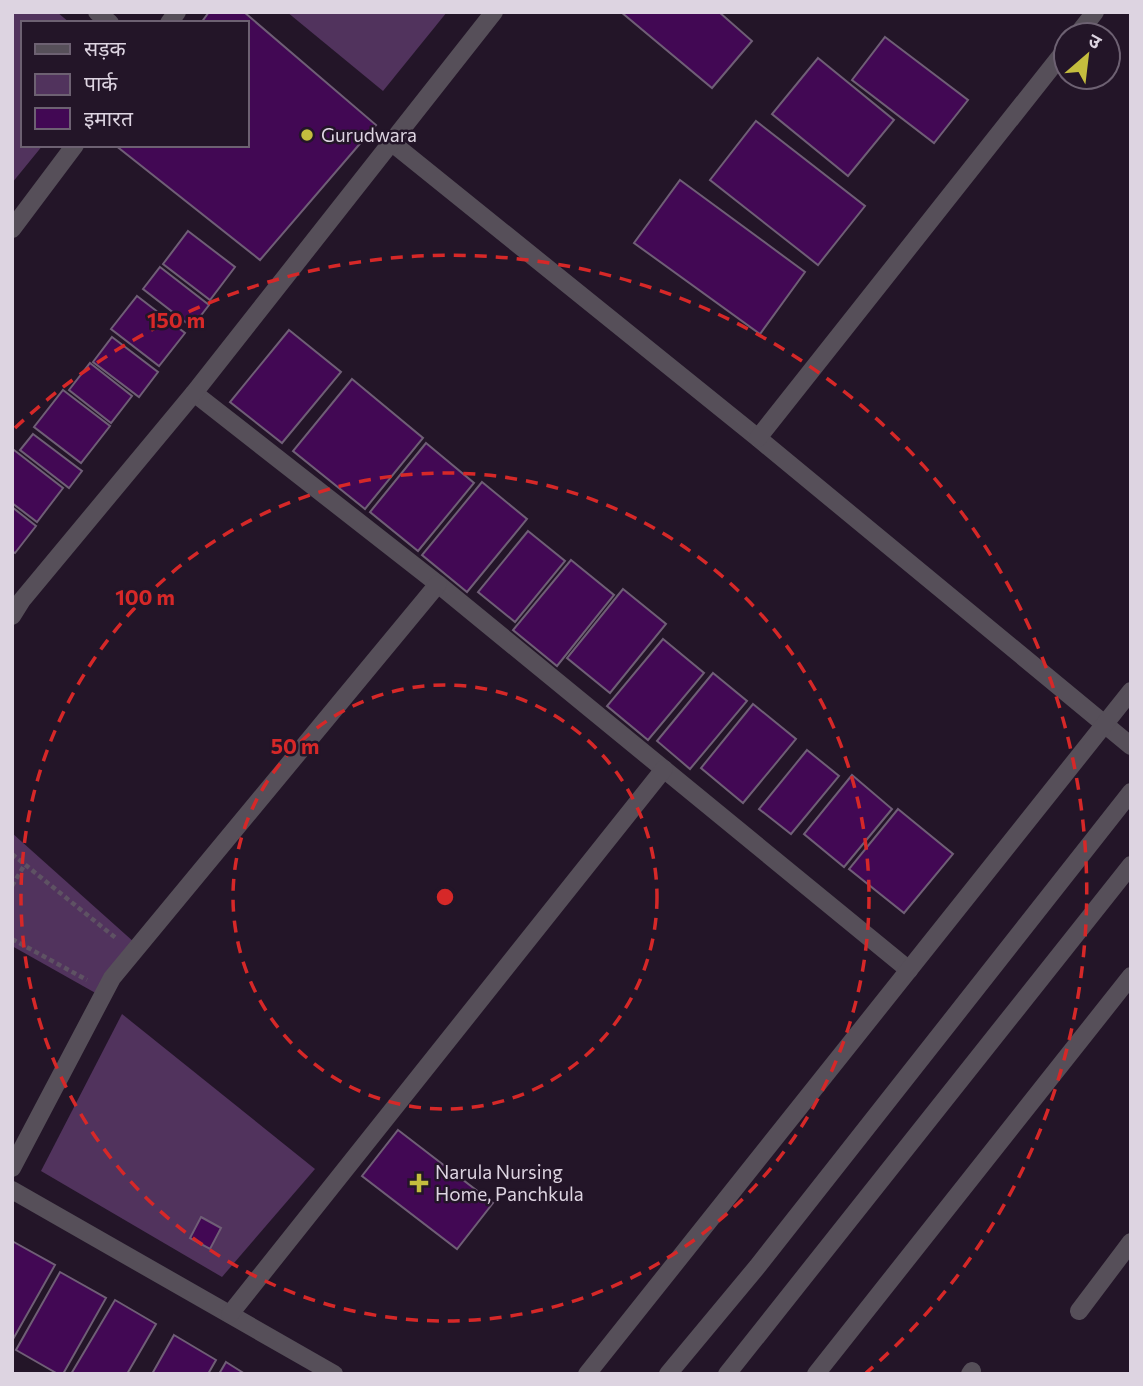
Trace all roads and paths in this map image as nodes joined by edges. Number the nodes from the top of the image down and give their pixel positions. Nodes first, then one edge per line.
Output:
1 (494, 12) edge
2 (1052, 67) edge
3 (391, 142) junction
4 (74, 147) edge
5 (12, 229) edge
6 (194, 393) junction
7 (758, 438) junction
8 (438, 584) junction
9 (12, 616) edge
10 (1131, 691) edge
11 (1105, 724) junction
12 (1131, 746) edge
13 (664, 769) junction
14 (1131, 792) edge
15 (12, 854) edge
16 (25, 864) junction
17 (1131, 864) edge
18 (12, 886) edge
19 (12, 939) edge
20 (118, 940) dead end
21 (909, 970) junction
22 (1131, 976) edge
23 (97, 985) dead end
24 (12, 1168) edge
25 (12, 1190) edge
26 (1131, 1242) edge
27 (1079, 1311) dead end
28 (230, 1314) junction
29 (334, 1374) edge
30 (587, 1374) edge
31 (667, 1374) edge
32 (727, 1374) edge
33 (816, 1374) edge

1 - 3 street
2 - 7 street
3 - 6 street
3 - 7 street
4 - 5 street
6 - 8 street
6 - 9 street
7 - 11 street
8 - 13 street
8 - 24 street
10 - 11 street
11 - 12 street
11 - 21 street
13 - 21 street
13 - 28 street
14 - 31 street
15 - 16 path
16 - 18 path
16 - 20 path
17 - 32 street
19 - 23 path
21 - 30 street
22 - 33 street
25 - 28 street
26 - 27 street
28 - 29 street

